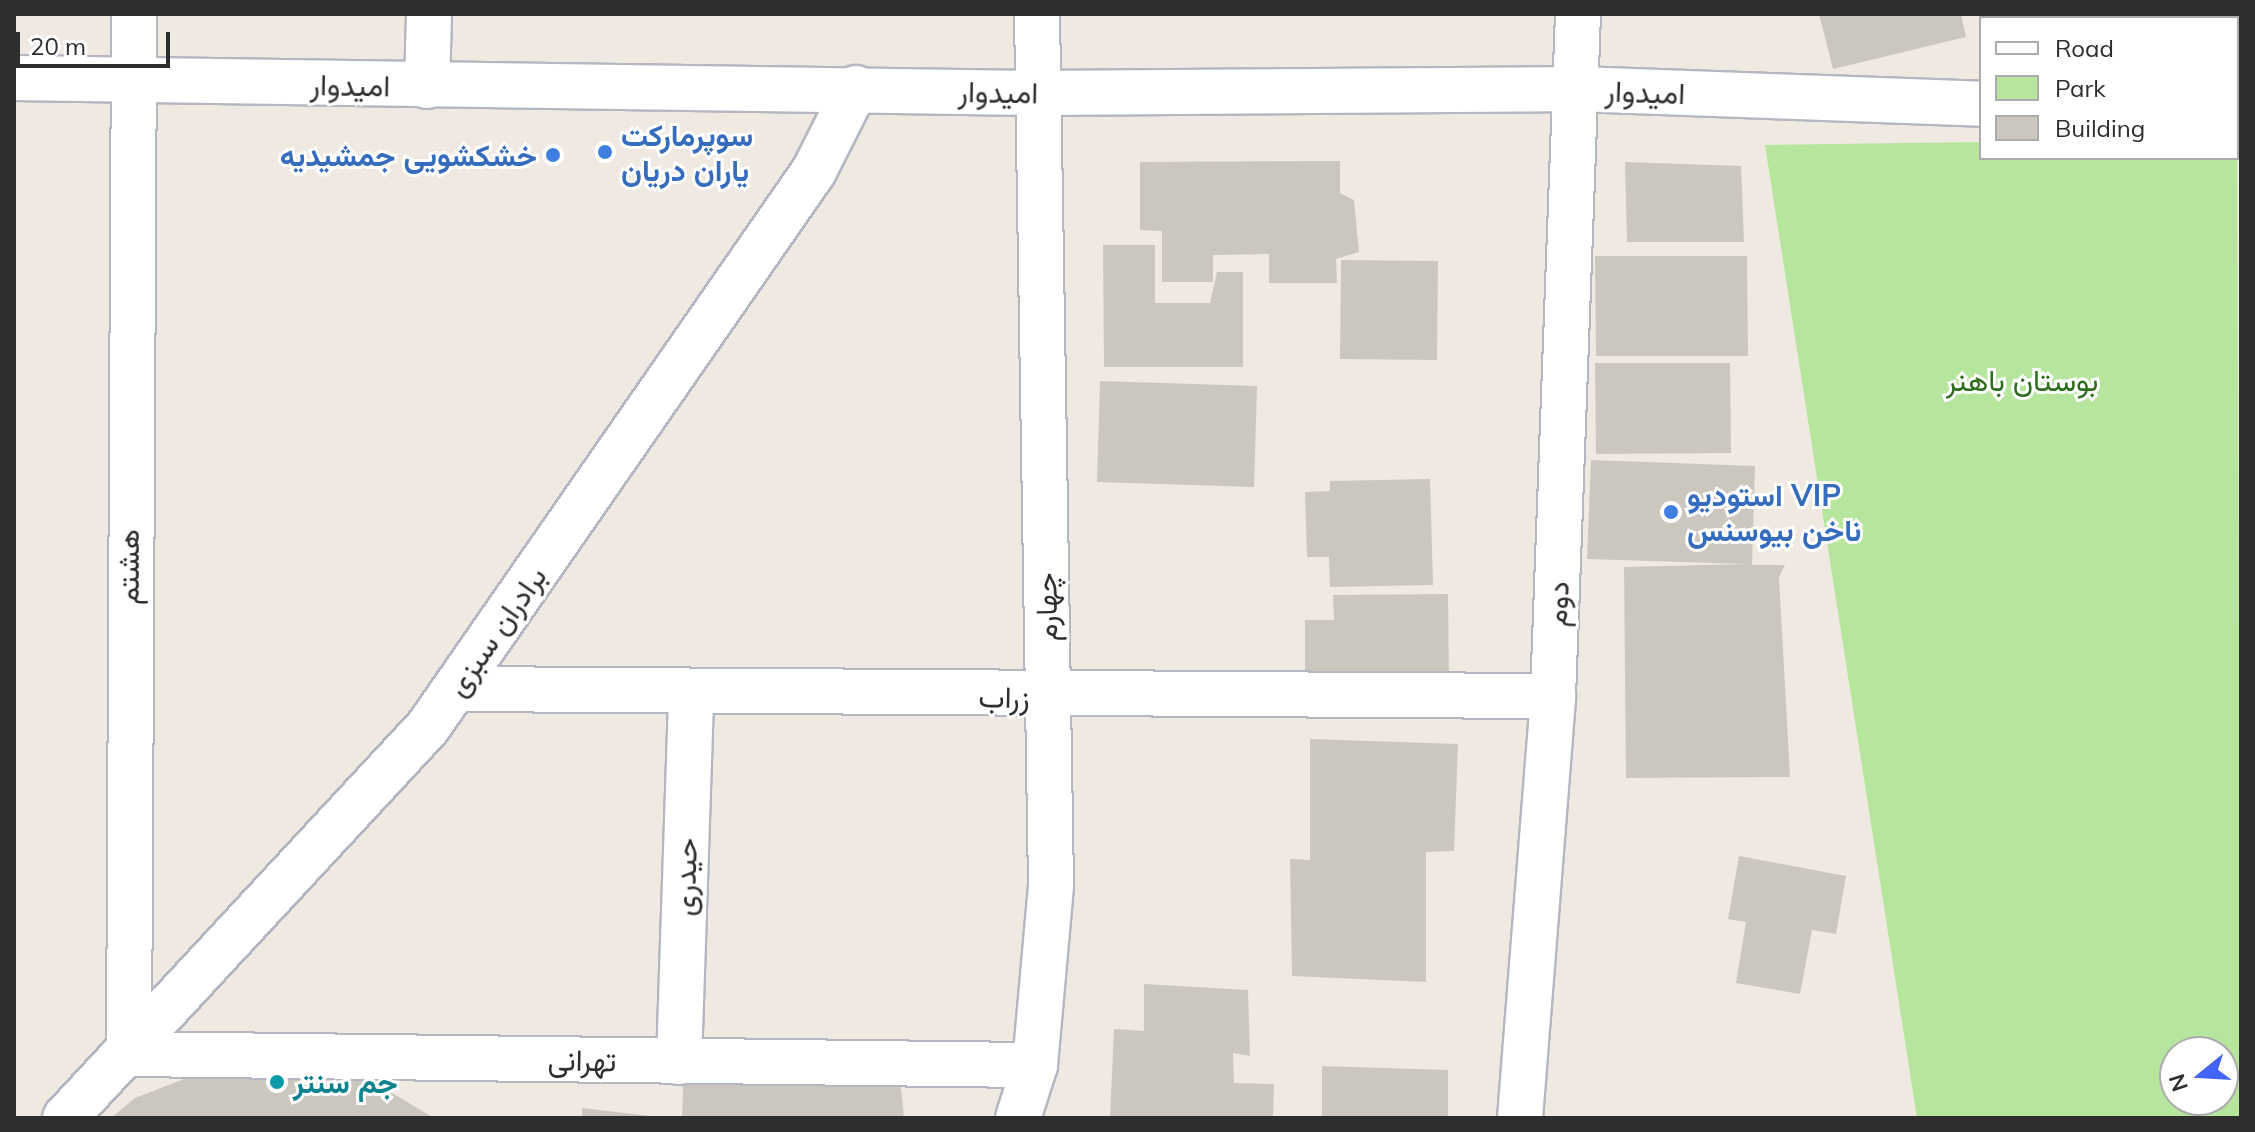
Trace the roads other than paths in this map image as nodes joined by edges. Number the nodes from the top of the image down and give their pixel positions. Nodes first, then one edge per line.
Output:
1 (134, 14) edge
2 (429, 14) edge
3 (1037, 14) edge
4 (1578, 14) edge
5 (14, 78) edge
6 (131, 80) junction
7 (427, 86) junction
8 (856, 88) junction
9 (1579, 89) junction
10 (1035, 93) junction
11 (1979, 104) edge
12 (455, 689) junction
13 (691, 692) junction
14 (1553, 696) junction
15 (1048, 698) junction
16 (129, 1054) junction
17 (679, 1062) junction
18 (1035, 1065) junction
19 (65, 1118) edge
20 (1018, 1118) edge
21 (1520, 1118) edge

1 - 6 street, هشتم
2 - 7 street
3 - 10 street, چهارم
4 - 9 street, دوم
5 - 6 street, امیدوار
6 - 7 street, امیدوار
6 - 16 street, هشتم
7 - 8 street, امیدوار
8 - 10 street, امیدوار
8 - 12 street, برادران سبزی
9 - 10 street, امیدوار
9 - 11 street, امیدوار
9 - 14 street, دوم
10 - 15 street, چهارم
12 - 13 street, زراب
12 - 16 street, برادران سبزی
13 - 15 street, زراب
13 - 17 street, حیدری
14 - 15 street, زراب
14 - 21 street, دوم
15 - 18 street, چهارم
16 - 17 street, تهرانی
16 - 19 street, برادران سبزی
17 - 18 street, تهرانی
18 - 20 street, چهارم

